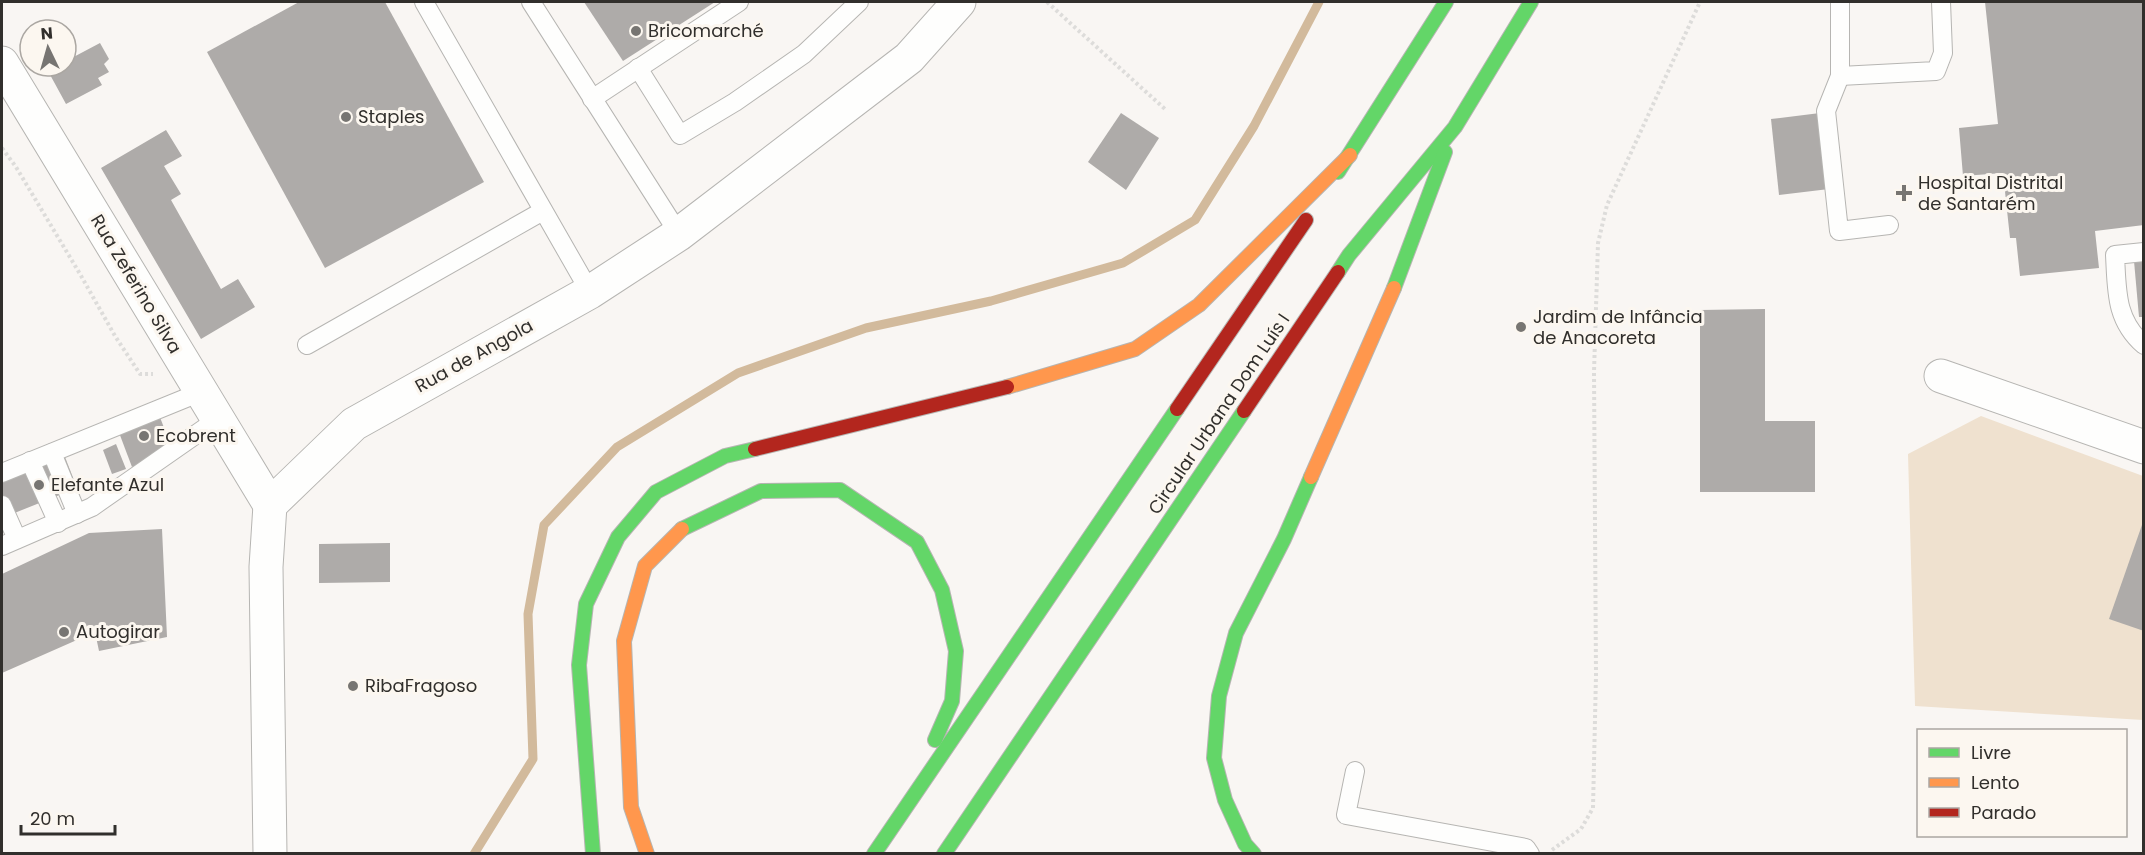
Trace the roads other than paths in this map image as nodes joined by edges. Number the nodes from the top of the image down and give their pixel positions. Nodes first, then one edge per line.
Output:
1 (424, 2) edge
2 (531, 2) edge
3 (739, 2) edge
4 (859, 2) edge
5 (959, 2) edge
6 (1446, 2) edge
7 (1531, 2) edge
8 (1840, 2) edge
9 (1941, 2) edge
10 (2, 63) edge
11 (638, 68) junction
12 (1840, 76) junction
13 (592, 99) junction
14 (1455, 127) junction
15 (1350, 155) junction
16 (543, 211) junction
17 (1889, 225) dead end
18 (679, 234) junction
19 (2144, 252) edge
20 (590, 292) junction
21 (2140, 338) edge
22 (307, 345) dead end
23 (1941, 376) dead end
24 (195, 382) junction
25 (218, 419) junction
26 (2144, 447) edge
27 (52, 453) junction
28 (30, 461) junction
29 (2, 473) edge
30 (270, 504) junction
31 (2, 505) edge
32 (77, 514) junction
33 (58, 523) junction
34 (9, 542) edge
35 (1354, 771) dead end
36 (909, 802) junction
37 (875, 853) edge
38 (270, 854) edge
39 (593, 854) edge
40 (647, 854) edge
41 (944, 854) edge
42 (1254, 854) edge
43 (1530, 854) edge

1 - 16 lane
2 - 13 lane
3 - 11 lane
4 - 11 lane
5 - 18 street, Rua de Angola
6 - 15 highway, Circular Urbana Dom Luís I
7 - 14 highway, Circular Urbana Dom Luís I
8 - 12 lane
9 - 12 lane
10 - 24 street, Rua Zeferino Silva
11 - 13 lane
12 - 17 lane
13 - 18 lane
14 - 41 highway, Circular Urbana Dom Luís I
14 - 42 highway
15 - 36 highway, Circular Urbana Dom Luís I
15 - 39 highway
16 - 20 lane
16 - 22 lane
18 - 20 street, Rua de Angola
19 - 21 lane
20 - 30 street, Rua de Angola
23 - 26 street
24 - 25 street, Rua Zeferino Silva
24 - 27 lane
25 - 30 street, Rua Zeferino Silva
25 - 32 lane
27 - 28 lane
27 - 32 lane
28 - 29 lane
28 - 33 lane
30 - 38 street
31 - 34 lane
32 - 33 lane
33 - 34 lane
35 - 43 lane
36 - 37 highway, Circular Urbana Dom Luís I
36 - 40 highway

